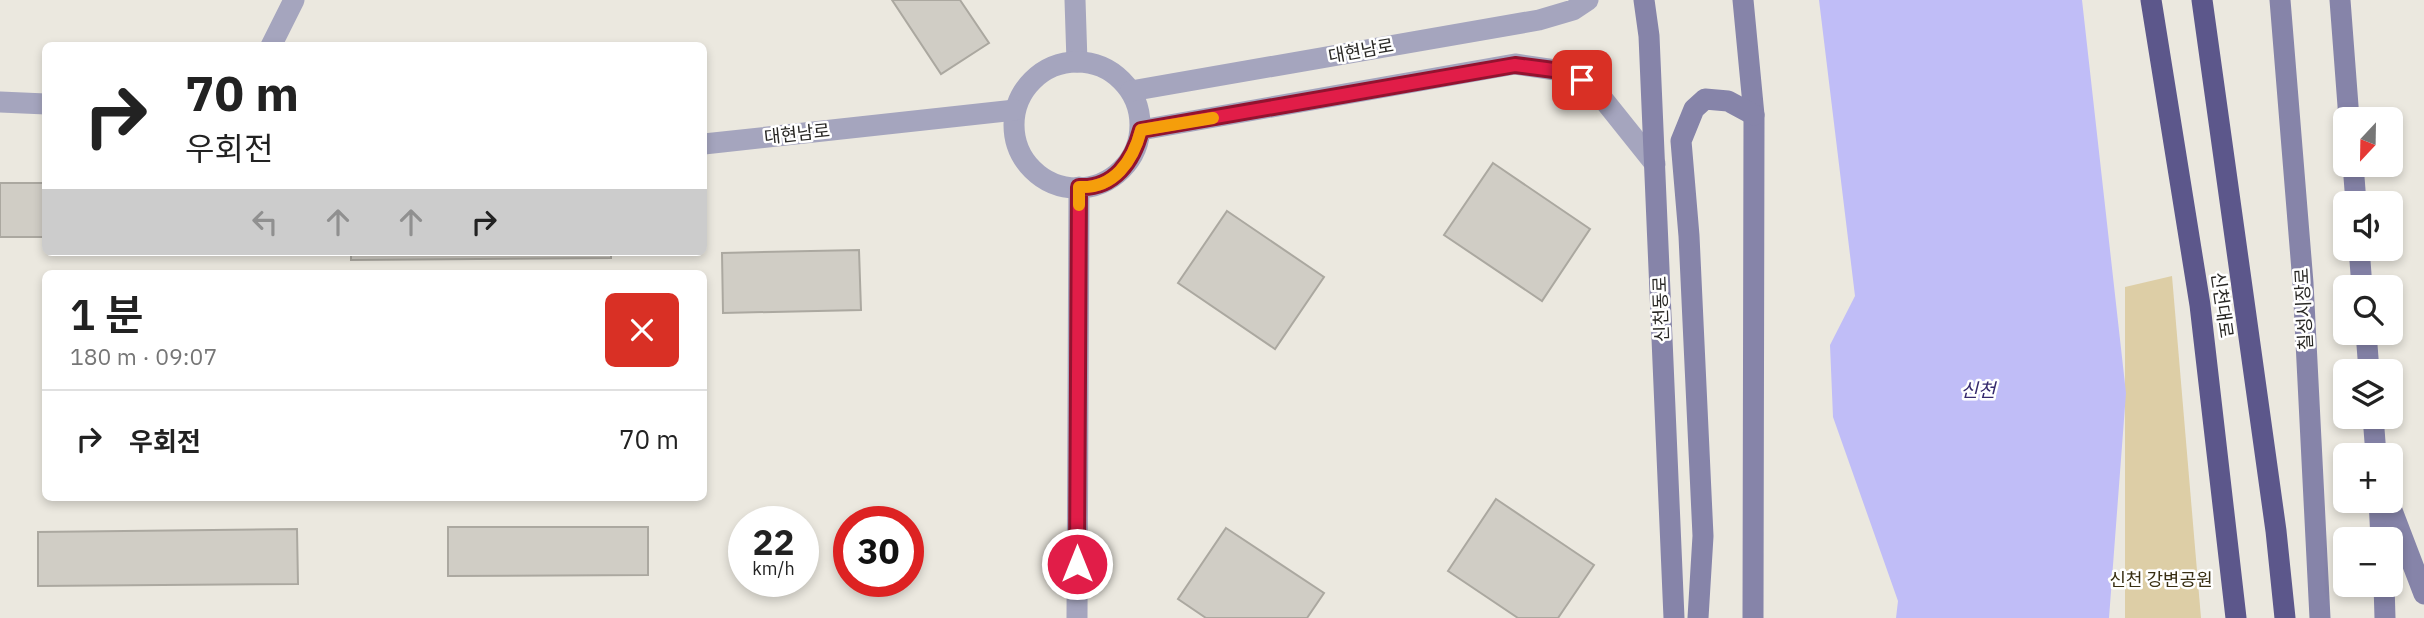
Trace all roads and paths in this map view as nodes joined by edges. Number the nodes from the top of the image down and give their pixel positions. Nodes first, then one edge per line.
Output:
1 (294, 0) edge
2 (1075, 0) edge
3 (1588, 0) edge
4 (1644, 0) edge
5 (1743, 0) edge
6 (2151, 0) edge
7 (2202, 0) edge
8 (2280, 0) edge
9 (2340, 0) edge
10 (273, 42) edge
11 (1077, 62) junction
12 (1130, 91) junction
13 (0, 102) edge
14 (42, 104) edge
15 (2348, 107) edge
16 (1015, 110) junction
17 (1754, 116) junction
18 (1141, 130) junction
19 (707, 144) edge
20 (1655, 164) junction
21 (1079, 187) junction
22 (2393, 513) edge
23 (2424, 594) edge
24 (2384, 597) edge
25 (1077, 618) edge
26 (1674, 618) edge
27 (1698, 618) edge
28 (1754, 618) edge
29 (2236, 618) edge
30 (2285, 618) edge
31 (2320, 618) edge
32 (2385, 618) edge

1 - 10 street
2 - 11 street
3 - 12 street, 대현남로
4 - 20 main road, 신천동로
5 - 17 main road
6 - 29 highway, 신천대로
7 - 30 highway, 신천대로
8 - 31 main road, 칠성시장로
9 - 15 main road
11 - 12 street
11 - 16 street
12 - 18 street
13 - 14 street
16 - 19 street, 대현남로
16 - 21 street
17 - 27 main road
17 - 28 main road
18 - 20 street
18 - 21 street
20 - 26 main road, 신천동로
21 - 25 street
22 - 23 main road
24 - 32 main road

